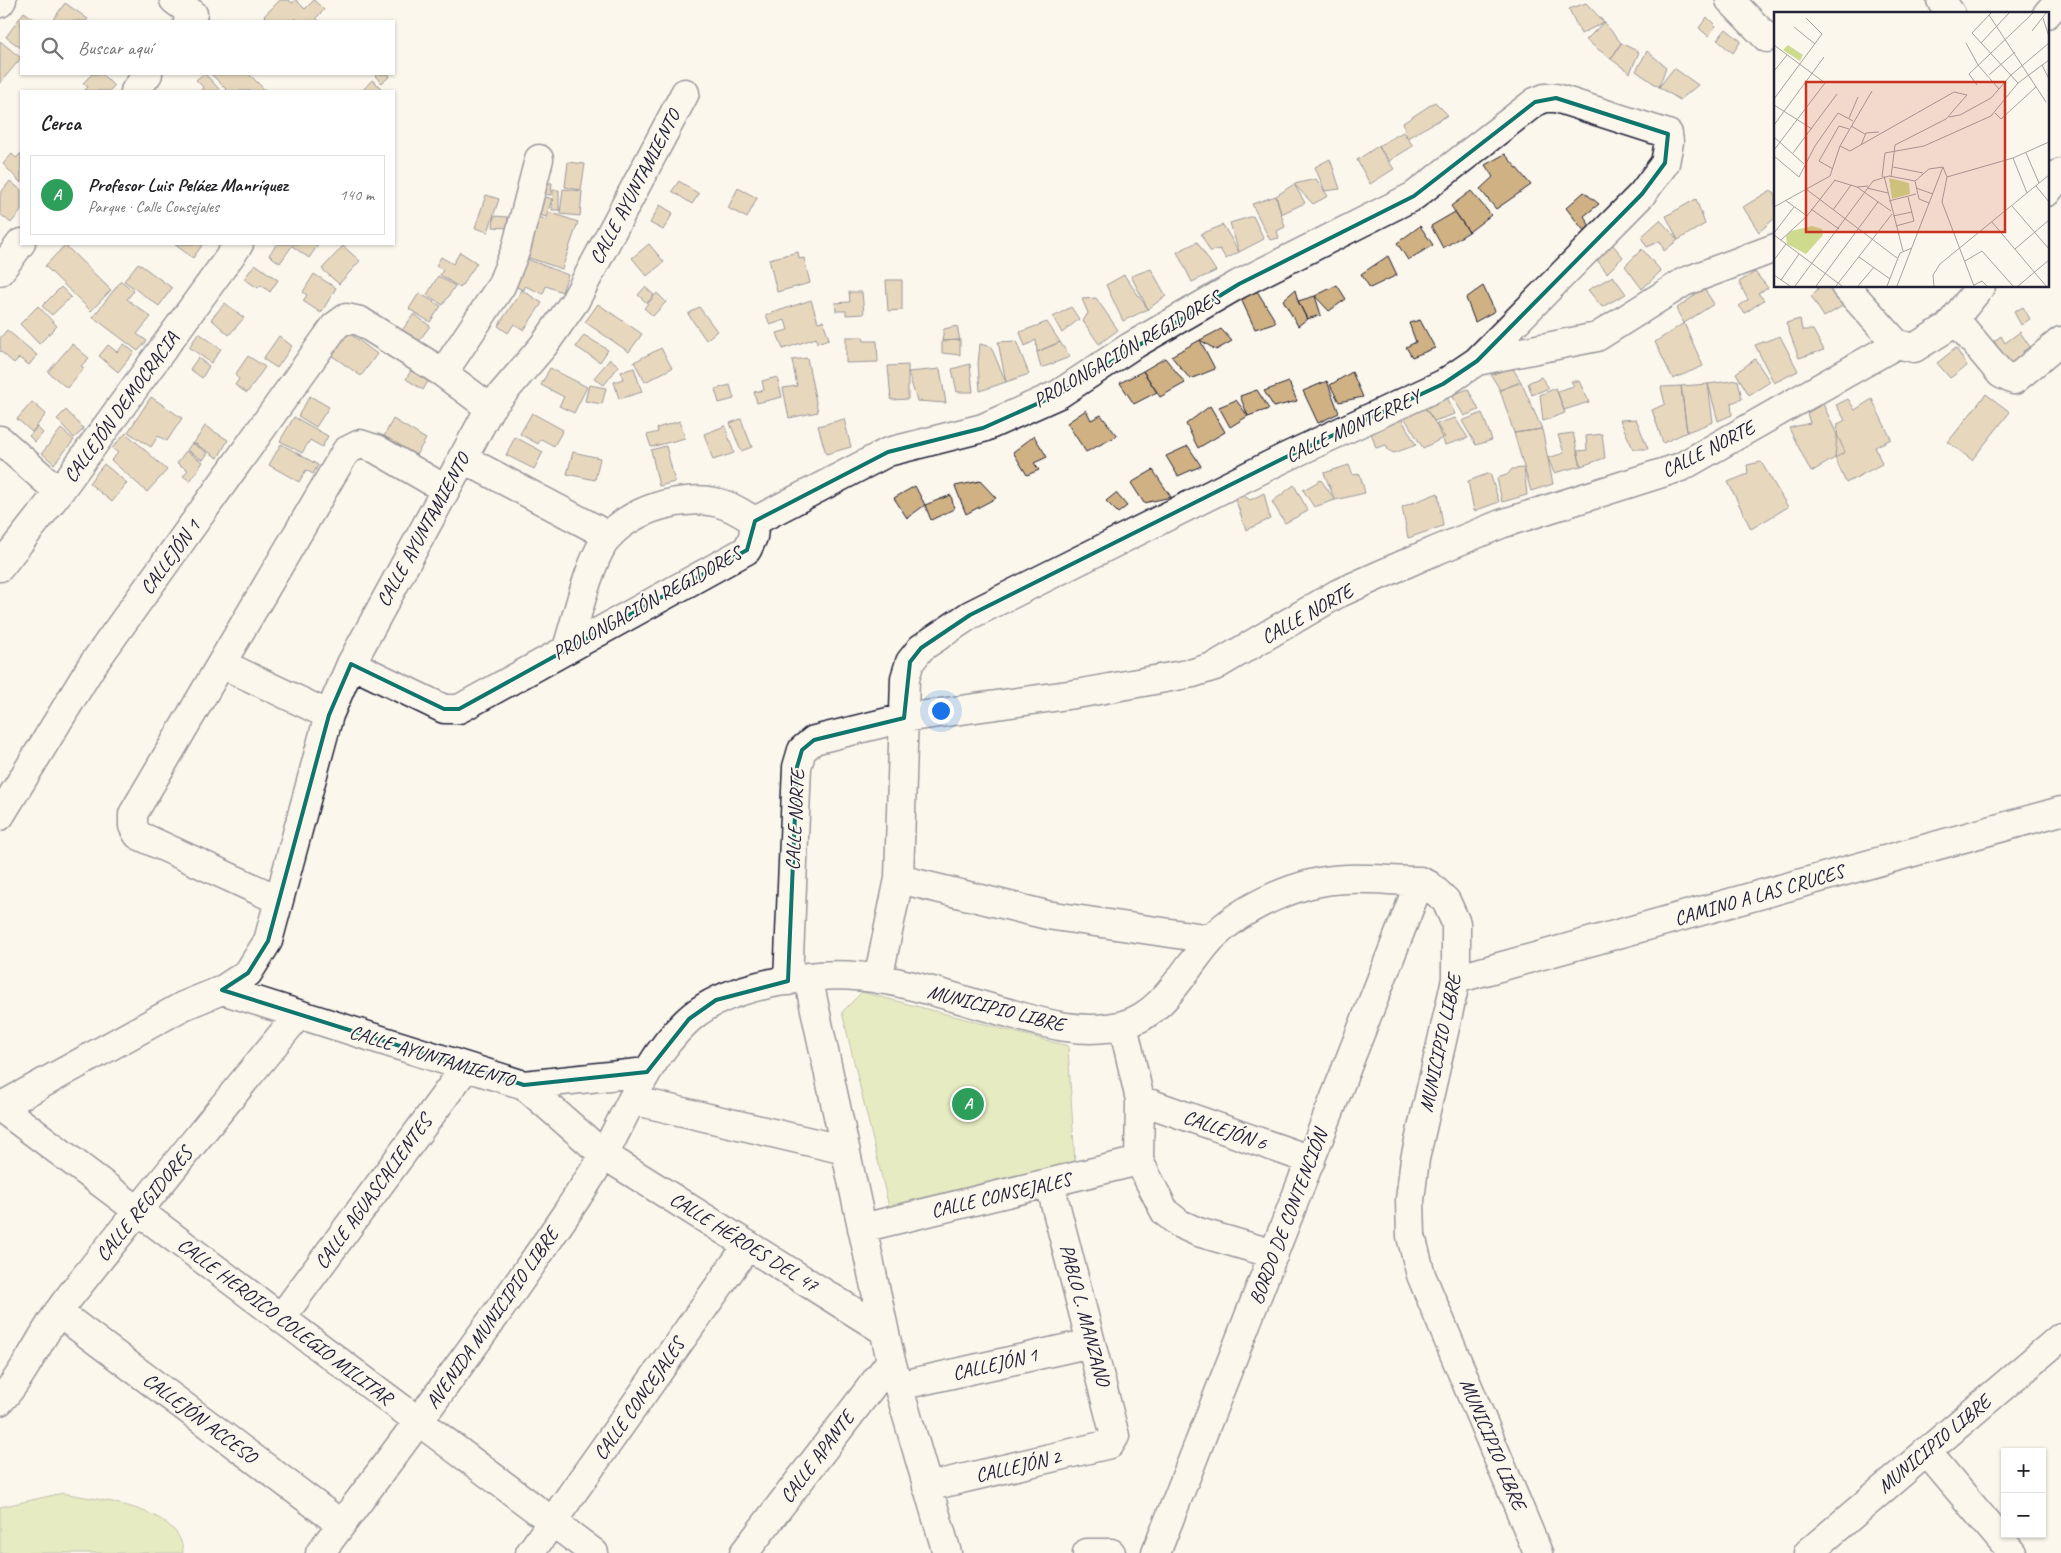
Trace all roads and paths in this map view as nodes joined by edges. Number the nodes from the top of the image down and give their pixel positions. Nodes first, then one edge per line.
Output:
1 (1730, 0) edge
2 (1940, 0) edge
3 (2059, 0) edge
4 (1949, 12) edge
5 (2048, 13) edge
6 (1767, 38) dead end
7 (147, 75) edge
8 (136, 90) edge
9 (685, 93) dead end
10 (1556, 98) joint
11 (540, 158) dead end
12 (2061, 173) edge
13 (2048, 191) edge
14 (20, 244) edge
15 (238, 245) edge
16 (1774, 248) edge
17 (0, 271) edge
18 (1847, 288) edge
19 (1979, 288) edge
20 (1955, 319) junction
21 (2061, 342) edge
22 (1896, 344) junction
23 (1477, 361) junction
24 (442, 373) junction
25 (490, 408) junction
26 (0, 440) edge
27 (462, 458) junction
28 (445, 489) junction
29 (59, 492) junction
30 (755, 521) junction
31 (609, 536) junction
32 (0, 567) edge
33 (567, 648) junction
34 (222, 664) junction
35 (350, 664) junction
36 (330, 715) junction
37 (904, 718) junction
38 (2061, 811) edge
39 (0, 816) edge
40 (899, 879) junction
41 (1420, 881) junction
42 (279, 900) junction
43 (1211, 939) junction
44 (798, 979) junction
45 (878, 979) junction
46 (1456, 979) junction
47 (222, 990) junction
48 (299, 1014) junction
49 (1123, 1025) junction
50 (466, 1066) junction
51 (647, 1072) junction
52 (524, 1085) junction
53 (632, 1100) junction
54 (1140, 1100) junction
55 (0, 1107) edge
56 (845, 1150) junction
57 (604, 1154) junction
58 (1311, 1160) junction
59 (1139, 1162) junction
60 (1050, 1184) junction
61 (137, 1210) junction
62 (862, 1228) junction
63 (748, 1245) junction
64 (1274, 1254) junction
65 (58, 1312) junction
66 (281, 1318) junction
67 (883, 1330) junction
68 (2061, 1337) edge
69 (1091, 1342) junction
70 (894, 1374) junction
71 (3, 1391) edge
72 (419, 1421) junction
73 (1110, 1444) joint
74 (1926, 1451) junction
75 (927, 1487) junction
76 (553, 1522) junction
77 (341, 1524) junction
78 (320, 1553) edge
79 (530, 1553) edge
80 (594, 1553) edge
81 (744, 1553) edge
82 (947, 1553) edge
83 (1156, 1553) edge
84 (1538, 1553) edge
85 (1808, 1553) edge
86 (2012, 1553) edge

1 - 6 street
2 - 4 street
3 - 5 street
7 - 8 street
9 - 25 street, CALLE AYUNTAMIENTO
10 - 23 street, CALLE MONTERREY
10 - 30 street, PROLONGACIÓN REGIDORES
11 - 24 street
12 - 13 street
14 - 17 street
15 - 29 street, CALLEJÓN DEMOCRACIA
16 - 23 street
18 - 22 street
19 - 20 street
20 - 21 street
20 - 22 street
22 - 37 street, CALLE NORTE
23 - 37 street, CALLE MONTERREY
24 - 25 street
24 - 39 street, CALLEJÓN 1
25 - 27 street, CALLE AYUNTAMIENTO
26 - 29 street
27 - 28 street, CALLE AYUNTAMIENTO
27 - 31 street
28 - 34 street
28 - 35 street, CALLE AYUNTAMIENTO
29 - 32 street, CALLEJÓN DEMOCRACIA
30 - 31 street
30 - 33 street, PROLONGACIÓN REGIDORES
31 - 33 street
33 - 35 street, PROLONGACIÓN REGIDORES
34 - 36 street
34 - 42 street
35 - 36 street, CALLE AYUNTAMIENTO
36 - 42 street, CALLE AYUNTAMIENTO
37 - 40 street, CALLE MONTERREY
37 - 44 street, CALLE NORTE
38 - 46 street, CAMINO A LAS CRUCES
40 - 43 street
40 - 45 street, CALLE MONTERREY
41 - 43 street, MUNICIPIO LIBRE
41 - 46 street, MUNICIPIO LIBRE
41 - 58 street, BORDO DE CONTENCIÓN
42 - 47 street, CALLE AYUNTAMIENTO
43 - 49 street, MUNICIPIO LIBRE
44 - 45 street, MUNICIPIO LIBRE
44 - 51 street, MUNICIPIO LIBRE
44 - 56 street, CALLE NORTE
45 - 49 street, MUNICIPIO LIBRE
46 - 84 street, MUNICIPIO LIBRE
47 - 48 street, CALLE AYUNTAMIENTO
47 - 55 street, CALLE AYUNTAMIENTO
48 - 50 street, CALLE AYUNTAMIENTO
48 - 61 street, CALLE REGIDORES
49 - 54 street
50 - 52 street, CALLE AYUNTAMIENTO
50 - 66 street, CALLE AGUASCALIENTES
51 - 52 street, CALLE AYUNTAMIENTO
51 - 53 street, AVENIDA MUNICIPIO LIBRE
52 - 57 street, CALLE HÉROES DEL 47
53 - 56 street
53 - 57 street, AVENIDA MUNICIPIO LIBRE
54 - 58 street, CALLEJÓN 6
54 - 59 street
55 - 61 street, CALLE HEROICO COLEGIO MILITAR
56 - 62 street, CALLE NORTE
57 - 63 street, CALLE HÉROES DEL 47
57 - 72 street, AVENIDA MUNICIPIO LIBRE
58 - 64 street, BORDO DE CONTENCIÓN
59 - 60 street, CALLE CONSEJALES
59 - 64 street
60 - 62 street, CALLE CONSEJALES
60 - 69 street, PABLO L. MANZANO
61 - 65 street, CALLE REGIDORES
61 - 66 street, CALLE HEROICO COLEGIO MILITAR
62 - 67 street, CALLE NORTE
63 - 67 street, CALLE HÉROES DEL 47
63 - 76 street, CALLE CONCEJALES
64 - 83 street, BORDO DE CONTENCIÓN
65 - 71 street, CALLE REGIDORES
65 - 77 street, CALLEJÓN ACCESO
66 - 72 street, CALLE HEROICO COLEGIO MILITAR
67 - 70 street, CALLE NORTE
68 - 74 street, MUNICIPIO LIBRE
69 - 70 street, CALLEJÓN 1
69 - 73 street, PABLO L. MANZANO
70 - 75 street, CALLE NORTE
70 - 81 street, CALLE APANTE
72 - 76 street, CALLE HEROICO COLEGIO MILITAR
72 - 77 street, AVENIDA MUNICIPIO LIBRE
73 - 75 street, CALLEJÓN 2
74 - 85 street, MUNICIPIO LIBRE
74 - 86 street
75 - 82 street, CALLE NORTE
76 - 79 street, CALLE CONCEJALES
76 - 80 street, CALLE HEROICO COLEGIO MILITAR
77 - 78 street, AVENIDA MUNICIPIO LIBRE

